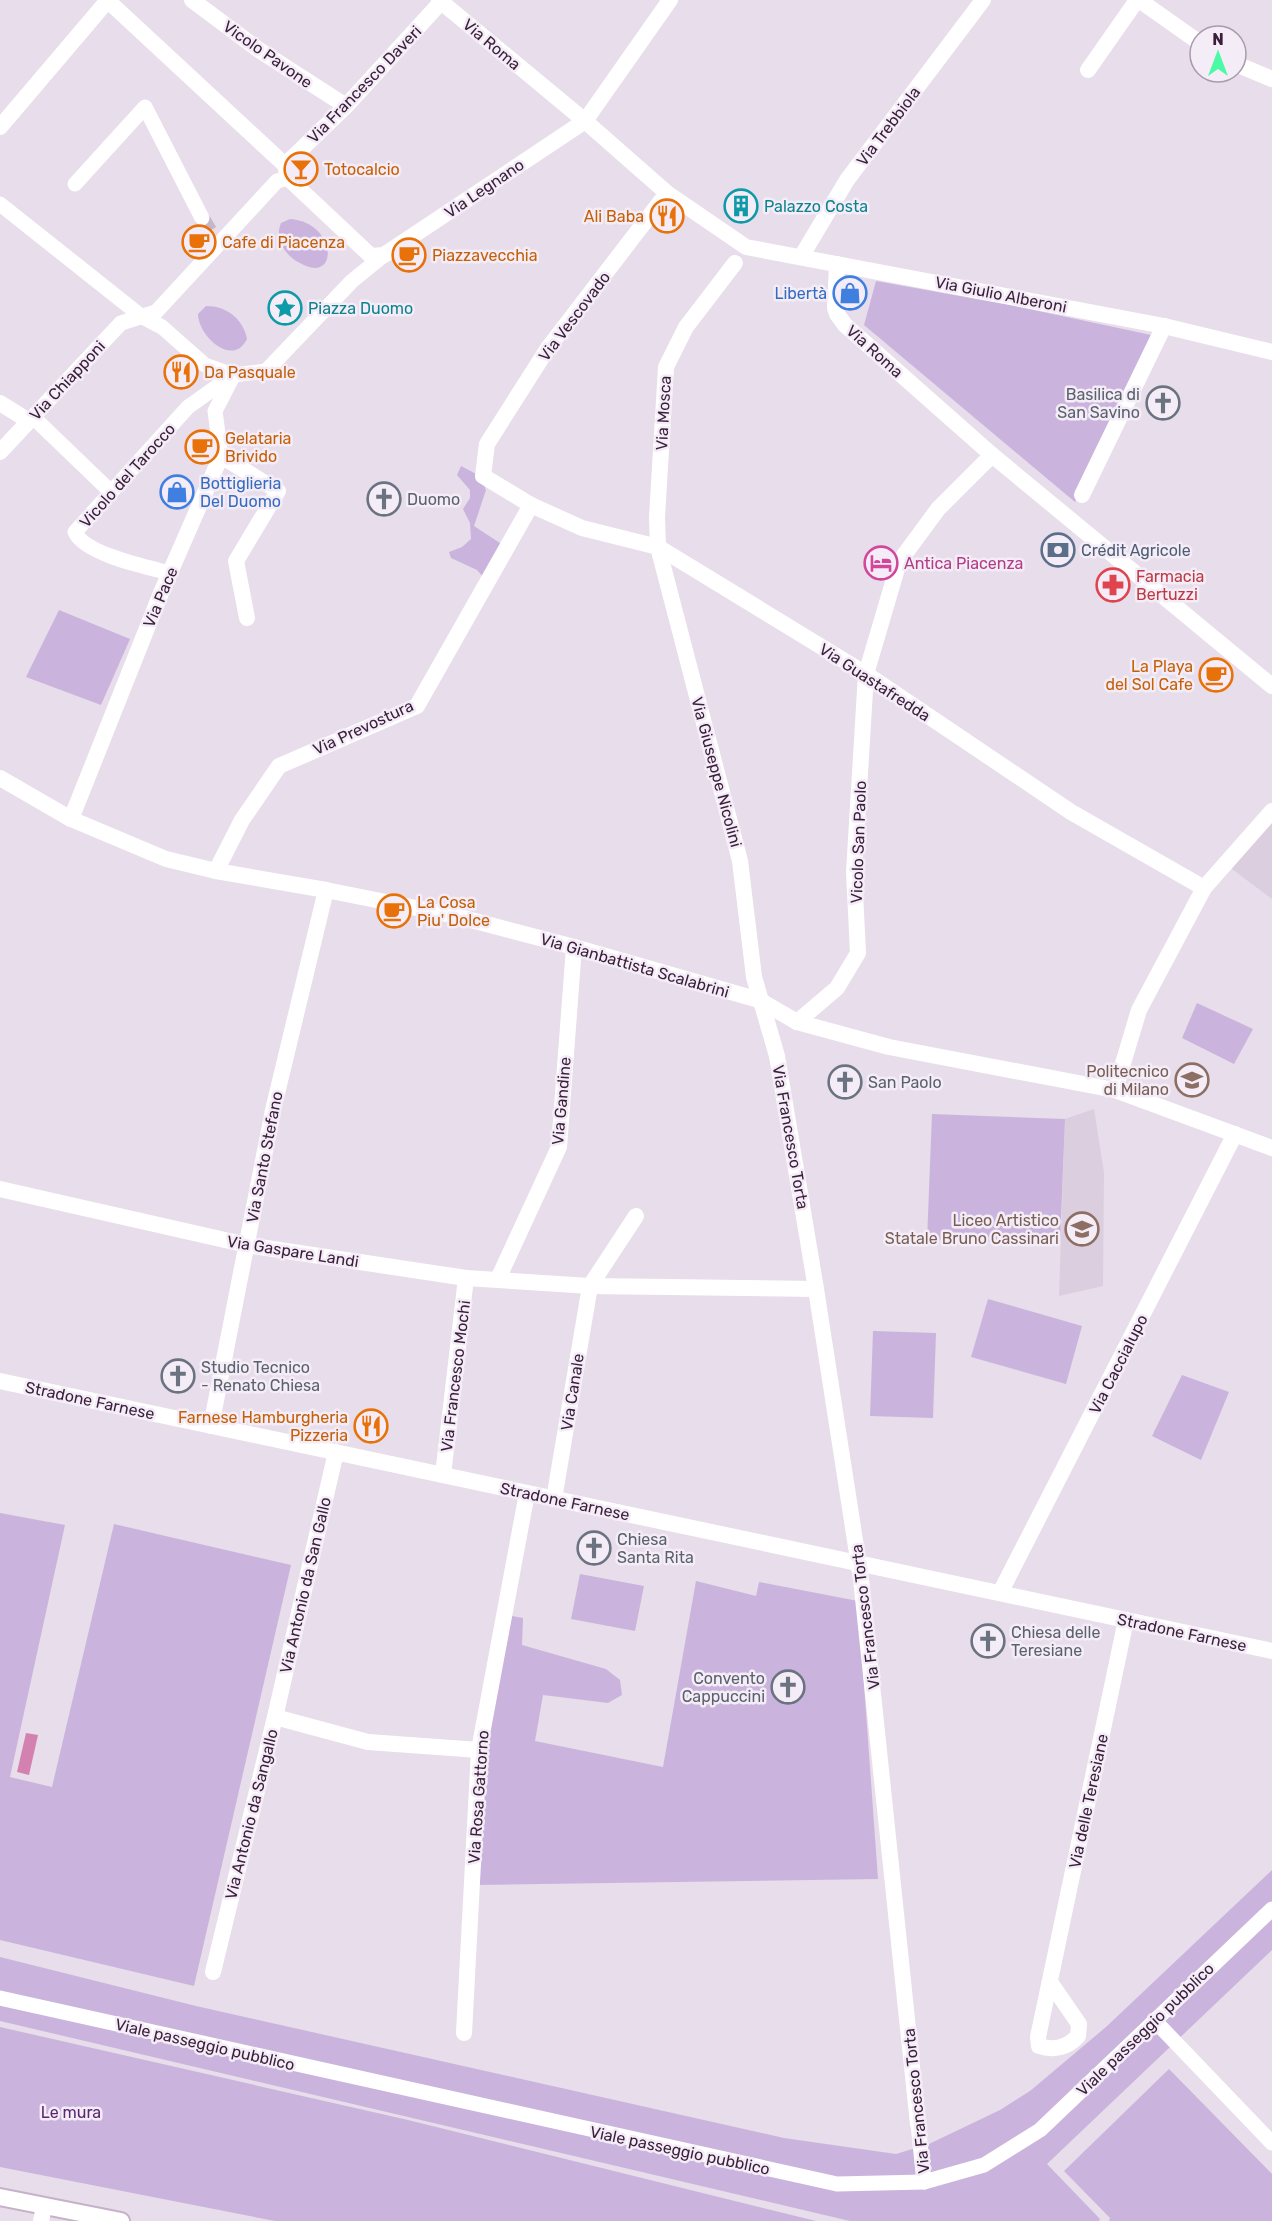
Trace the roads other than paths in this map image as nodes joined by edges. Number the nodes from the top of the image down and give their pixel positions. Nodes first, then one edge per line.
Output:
1 (108, 0) edge
2 (192, 0) edge
3 (670, 0) edge
4 (983, 0) edge
5 (1138, 0) edge
6 (440, 1) edge
7 (1188, 35) edge
8 (1248, 69) edge
9 (1088, 70) dead end
10 (1272, 79) edge
11 (346, 106) junction
12 (585, 121) junction
13 (0, 127) edge
14 (286, 172) junction
15 (75, 184) dead end
16 (667, 193) junction
17 (0, 204) edge
18 (202, 218) tunnel mouth
19 (384, 255) junction
20 (801, 257) junction
21 (735, 263) dead end
22 (837, 264) junction
23 (141, 316) junction
24 (1164, 326) junction
25 (1272, 351) edge
26 (233, 375) junction
27 (0, 403) edge
28 (31, 419) junction
29 (487, 444) joint
30 (0, 452) edge
31 (992, 455) junction
32 (221, 456) junction
33 (111, 492) junction
34 (1082, 495) dead end
35 (531, 506) junction
36 (658, 547) junction
37 (170, 573) junction
38 (247, 618) dead end
39 (866, 674) junction
40 (1272, 686) edge
41 (0, 778) edge
42 (1272, 811) edge
43 (71, 819) junction
44 (216, 871) junction
45 (1204, 888) junction
46 (326, 890) junction
47 (574, 946) junction
48 (759, 1000) junction
49 (797, 1022) junction
50 (777, 1056) joint
51 (1115, 1090) junction
52 (1235, 1134) junction
53 (1270, 1144) edge
54 (0, 1189) edge
55 (636, 1216) dead end
56 (247, 1245) junction
57 (466, 1278) junction
58 (498, 1279) junction
59 (590, 1286) junction
60 (816, 1289) junction
61 (0, 1381) edge
62 (211, 1426) junction
63 (336, 1452) junction
64 (443, 1475) junction
65 (527, 1493) junction
66 (554, 1499) junction
67 (859, 1563) junction
68 (1000, 1593) junction
69 (1126, 1620) junction
70 (1272, 1651) edge
71 (275, 1717) junction
72 (478, 1750) junction
73 (1272, 1909) edge
74 (213, 1972) dead end
75 (1050, 1982) dead end
76 (0, 1998) edge
77 (1154, 2020) junction
78 (464, 2033) dead end
79 (918, 2124) joint
80 (1272, 2143) edge
81 (924, 2182) junction
82 (0, 2197) edge
83 (43, 2214) edge
84 (121, 2221) edge

1 - 13 street
1 - 14 street
2 - 11 street, Vicolo Pavone
3 - 12 street
4 - 20 street, Via Trebbiola
5 - 7 street
5 - 9 street
6 - 11 street, Via Francesco Daveri
6 - 12 street, Via Roma
8 - 10 street
11 - 14 street, Via Francesco Daveri
12 - 16 street, Via Roma
12 - 19 street, Via Legnano
14 - 19 street
14 - 23 street
15 - 18 street
16 - 20 street, Via Roma
16 - 29 street, Via Vescovado
17 - 23 street
19 - 26 street
20 - 22 street, Via Roma
21 - 36 street, Via Mosca
22 - 24 street, Via Giulio Alberoni
22 - 31 street, Via Roma
23 - 26 street
23 - 28 street, Via Chiapponi
24 - 25 street, Via Giulio Alberoni
24 - 34 street
26 - 32 street
26 - 33 street, Vicolo del Tarocco
27 - 28 street
28 - 30 street, Via Chiapponi
28 - 33 street
29 - 35 street, Via Guastafredda
31 - 39 street, Vicolo San Paolo
31 - 40 street, Via Roma
32 - 37 street, Via Pace
32 - 38 street
33 - 37 street, Vicolo del Tarocco
35 - 36 street, Via Guastafredda
35 - 44 street, Via Prevostura
36 - 39 street, Via Guastafredda
36 - 48 street, Via Giuseppe Nicolini
37 - 43 street, Via Pace
39 - 45 street, Via Guastafredda
39 - 49 street, Vicolo San Paolo
41 - 43 street, Via Gianbattista Scalabrini
42 - 45 street
43 - 44 street, Via Gianbattista Scalabrini
44 - 46 street, Via Gianbattista Scalabrini
45 - 51 street
46 - 47 street, Via Gianbattista Scalabrini
46 - 56 street, Via Santo Stefano
47 - 48 street, Via Gianbattista Scalabrini
47 - 58 street, Via Gandine
48 - 49 street, Via Gianbattista Scalabrini
48 - 50 street, Via Giuseppe Nicolini
49 - 51 street, Via Gianbattista Scalabrini
50 - 60 street, Via Francesco Torta
51 - 52 street, Via Gianbattista Scalabrini
52 - 53 street, Via Gianbattista Scalabrini
52 - 68 street, Via Caccialupo
54 - 56 street, Via Gaspare Landi
55 - 59 street
56 - 57 street, Via Gaspare Landi
56 - 62 street, Via Santo Stefano
57 - 58 street, Via Gaspare Landi
57 - 64 street, Via Francesco Mochi
58 - 59 street, Via Gaspare Landi
59 - 60 street, Via Gaspare Landi
59 - 66 street, Via Canale
60 - 67 street, Via Francesco Torta
61 - 62 street, Stradone Farnese
62 - 63 street, Stradone Farnese
63 - 64 street, Stradone Farnese
63 - 71 street, Via Antonio da San Gallo
64 - 65 street, Stradone Farnese
65 - 66 street, Stradone Farnese
65 - 72 street, Via Rosa Gattorno
66 - 67 street, Stradone Farnese
67 - 68 street, Stradone Farnese
67 - 79 street, Via Francesco Torta
68 - 69 street, Stradone Farnese
69 - 70 street, Stradone Farnese
69 - 75 street, Via delle Teresiane
71 - 72 street, Via Antonio da Sangallo
71 - 74 street, Via Antonio da Sangallo
72 - 78 street, Via Rosa Gattorno
73 - 77 street, Viale passeggio pubblico
76 - 81 street, Viale passeggio pubblico
77 - 80 street
77 - 81 street, Viale passeggio pubblico
79 - 81 street, Via Francesco Torta
82 - 83 street
83 - 84 street

